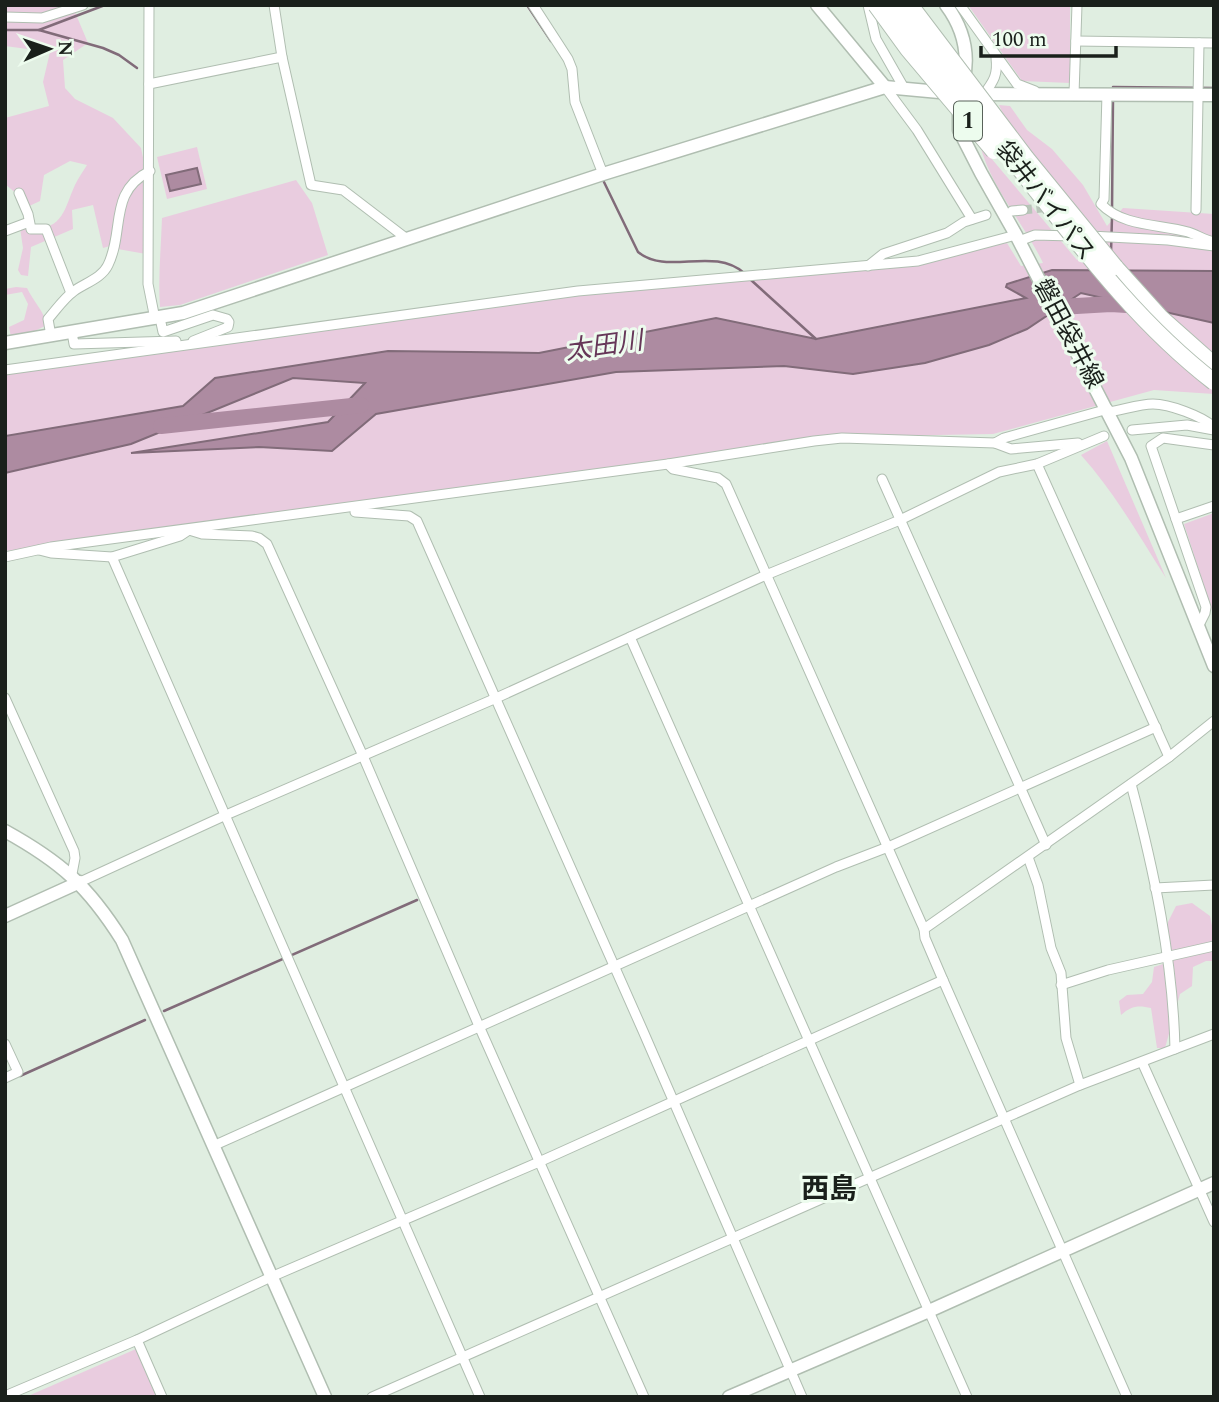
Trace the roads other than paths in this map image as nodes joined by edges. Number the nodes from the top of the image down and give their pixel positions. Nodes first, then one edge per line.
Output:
1 (83, 5) edge
2 (149, 5) edge
3 (274, 5) edge
4 (533, 5) edge
5 (817, 5) edge
6 (868, 5) edge
7 (876, 5) edge
8 (893, 5) edge
9 (910, 5) edge
10 (946, 5) edge
11 (960, 5) edge
12 (1077, 5) edge
13 (5, 17) edge
14 (972, 22) junction
15 (1076, 41) junction
16 (1199, 43) junction
17 (1214, 43) edge
18 (965, 45) junction
19 (996, 56) junction
20 (282, 57) junction
21 (149, 84) junction
22 (885, 87) junction
23 (904, 88) junction
24 (960, 94) junction
25 (984, 94) junction
26 (1041, 94) junction
27 (1074, 94) junction
28 (1107, 94) junction
29 (1198, 95) junction
30 (1214, 95) edge
31 (150, 171) junction
32 (603, 174) junction
33 (19, 193) dead end
34 (1023, 210) tunnel mouth
35 (1196, 210) dead end
36 (1012, 211) dead end
37 (986, 215) dead end
38 (972, 219) junction
39 (29, 222) junction
40 (1067, 230) junction
41 (5, 231) edge
42 (407, 239) junction
43 (1019, 241) junction
44 (1214, 244) edge
45 (868, 266) junction
46 (71, 293) junction
47 (157, 319) junction
48 (72, 332) junction
49 (51, 336) junction
50 (5, 343) edge
51 (190, 343) junction
52 (1214, 365) edge
53 (5, 370) edge
54 (1214, 382) edge
55 (1107, 408) junction
56 (1214, 429) edge
57 (1132, 430) dead end
58 (1104, 436) dead end
59 (1088, 442) junction
60 (995, 443) junction
61 (1214, 445) edge
62 (667, 464) junction
63 (1037, 464) junction
64 (882, 479) dead end
65 (1214, 506) edge
66 (338, 510) junction
67 (1176, 519) junction
68 (900, 520) junction
69 (189, 530) junction
70 (39, 550) junction
71 (5, 557) edge
72 (112, 557) junction
73 (766, 575) junction
74 (1198, 627) junction
75 (630, 637) junction
76 (1214, 666) edge
77 (5, 698) edge
78 (494, 699) junction
79 (1214, 721) edge
80 (1156, 727) junction
81 (363, 756) junction
82 (1168, 757) junction
83 (1131, 784) junction
84 (1020, 789) junction
85 (226, 815) junction
86 (5, 831) edge
87 (1046, 845) junction
88 (888, 847) junction
89 (1028, 857) junction
90 (76, 878) junction
91 (1214, 885) edge
92 (1155, 888) junction
93 (748, 908) junction
94 (5, 916) edge
95 (924, 929) junction
96 (1214, 946) edge
97 (1168, 957) junction
98 (613, 966) junction
99 (943, 980) junction
100 (1061, 985) junction
101 (479, 1026) junction
102 (1214, 1034) edge
103 (809, 1039) junction
104 (5, 1044) edge
105 (1175, 1049) junction
106 (1142, 1062) junction
107 (5, 1078) edge
108 (1080, 1085) junction
109 (345, 1087) junction
110 (672, 1100) junction
111 (1005, 1119) junction
112 (213, 1146) junction
113 (539, 1162) junction
114 (871, 1178) junction
115 (1214, 1183) edge
116 (1200, 1190) junction
117 (404, 1221) junction
118 (1214, 1222) edge
119 (732, 1238) junction
120 (1063, 1250) junction
121 (271, 1276) junction
122 (601, 1297) junction
123 (929, 1311) junction
124 (137, 1340) junction
125 (463, 1356) junction
126 (789, 1370) junction
127 (5, 1396) edge
128 (162, 1397) edge
129 (325, 1397) edge
130 (372, 1397) edge
131 (480, 1397) edge
132 (644, 1397) edge
133 (729, 1397) edge
134 (802, 1397) edge
135 (967, 1397) edge
136 (1127, 1397) edge

1 - 13 street
2 - 21 street
3 - 20 street
4 - 32 street
5 - 22 street
6 - 23 street
7 - 40 highway, 1, bridge
8 - 40 highway, 袋井バイパス / 1, bridge
9 - 52 highway, 袋井バイパス / 1, bridge
10 - 18 street, 磐田袋井線
11 - 14 street
12 - 15 street
14 - 18 street
14 - 19 street
15 - 16 street
15 - 27 street
16 - 17 street
16 - 29 street
18 - 24 street, 磐田袋井線
19 - 25 street
19 - 26 street
20 - 21 street
20 - 42 street
21 - 31 street
22 - 23 street
22 - 32 street
22 - 38 street
23 - 24 street
24 - 25 street
24 - 43 street, 磐田袋井線
25 - 26 street
26 - 27 street
27 - 28 street
28 - 29 street
28 - 44 street
29 - 30 street
29 - 35 street
31 - 46 street
31 - 47 street
32 - 42 street
33 - 39 street
34 - 36 street
37 - 38 street
38 - 45 street
39 - 41 street
39 - 46 street
40 - 54 highway, 袋井バイパス / 1, bridge
42 - 47 street
43 - 44 street
43 - 45 street
43 - 55 street, 磐田袋井線
45 - 51 street
46 - 49 street
47 - 48 street
47 - 51 street
48 - 49 street
48 - 51 street
49 - 50 street
51 - 53 street
55 - 56 street
55 - 60 street
55 - 74 street, 磐田袋井線
56 - 57 street
58 - 59 street
59 - 60 street
59 - 63 street
60 - 62 street
61 - 67 street
62 - 66 street
62 - 73 street
63 - 68 street
63 - 80 street
64 - 68 street
65 - 67 street
66 - 69 street
66 - 78 street
67 - 74 street
68 - 73 street
68 - 84 street
69 - 70 street
69 - 72 street
69 - 81 street
70 - 71 street
70 - 72 street
72 - 85 street
73 - 75 street
73 - 88 street
74 - 76 street, 磐田袋井線
75 - 78 street
75 - 93 street
77 - 90 street
78 - 81 street
78 - 98 street
79 - 82 street
80 - 82 street
80 - 84 street
81 - 85 street
81 - 101 street
82 - 83 street
83 - 87 street
83 - 92 street
84 - 87 street
84 - 88 street
85 - 90 street
85 - 109 street
86 - 90 street
87 - 89 street
88 - 93 street
88 - 95 street
89 - 95 street
89 - 100 street
90 - 94 street
90 - 112 street
91 - 92 street
92 - 97 street
93 - 98 street
93 - 103 street
95 - 99 street
96 - 97 street
97 - 100 street
97 - 105 street
98 - 101 street
98 - 110 street
99 - 103 street
99 - 111 street
100 - 108 street
101 - 109 street
101 - 113 street
102 - 105 street
103 - 110 street
103 - 114 street
104 - 107 street
105 - 106 street
106 - 108 street
106 - 116 street
108 - 111 street
109 - 112 street
109 - 117 street
110 - 113 street
110 - 119 street
111 - 114 street
111 - 120 street
112 - 121 street
113 - 117 street
113 - 122 street
114 - 119 street
114 - 123 street
115 - 116 street
116 - 118 street
116 - 120 street
117 - 121 street
117 - 125 street
119 - 122 street
119 - 126 street
120 - 123 street
120 - 136 street
121 - 124 street
121 - 129 street
122 - 125 street
122 - 132 street
123 - 126 street
123 - 135 street
124 - 127 street
124 - 128 street
125 - 130 street
125 - 131 street
126 - 133 street
126 - 134 street

